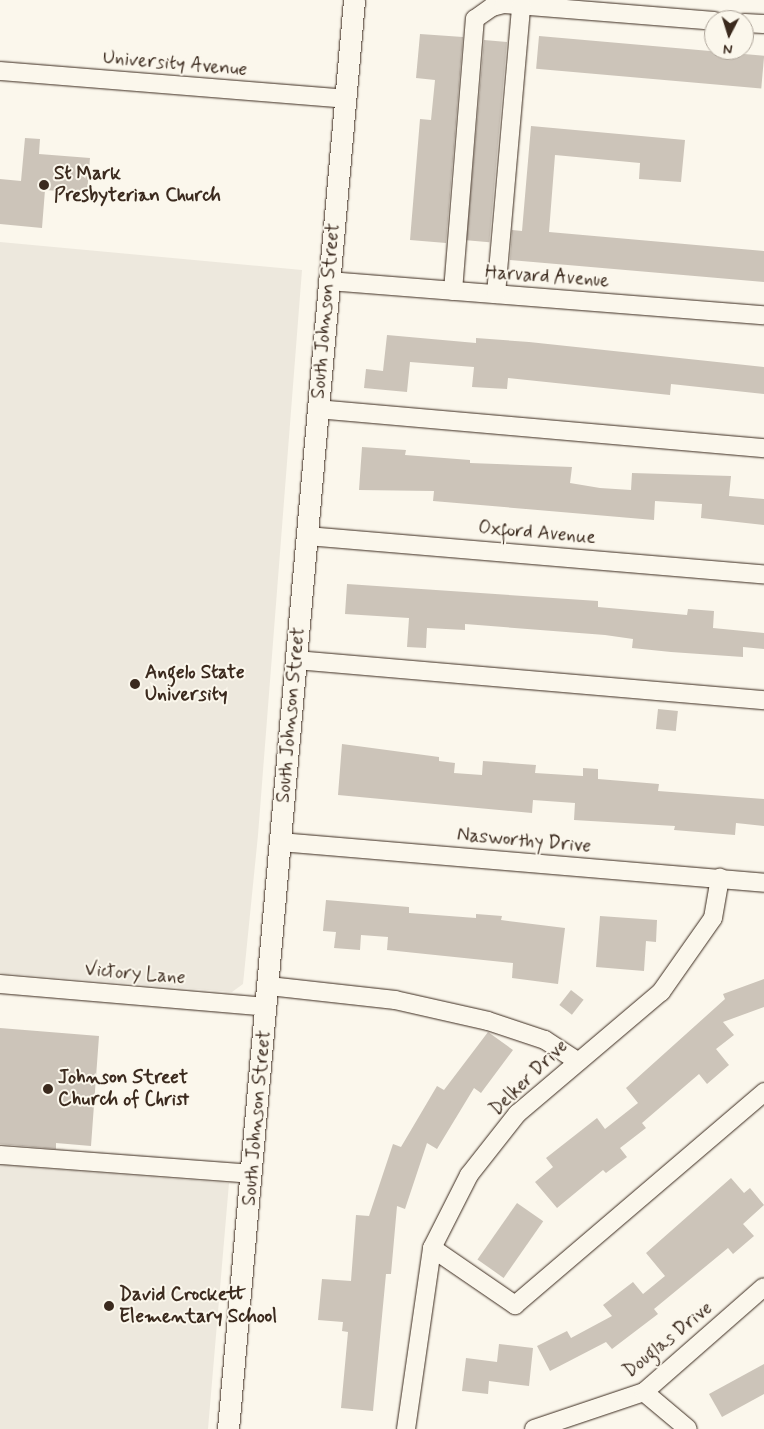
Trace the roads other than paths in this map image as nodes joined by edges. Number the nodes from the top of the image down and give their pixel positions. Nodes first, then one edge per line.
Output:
1 (354, 0) edge
2 (503, 4) edge
3 (704, 20) edge
4 (0, 71) edge
5 (346, 99) junction
6 (328, 281) junction
7 (453, 291) junction
8 (496, 294) junction
9 (764, 315) edge
10 (317, 409) junction
11 (764, 448) edge
12 (306, 536) junction
13 (764, 574) edge
14 (296, 660) junction
15 (764, 700) edge
16 (280, 842) junction
17 (720, 878) junction
18 (764, 883) edge
19 (0, 984) edge
20 (268, 996) junction
21 (577, 1061) junction
22 (764, 1092) edge
23 (0, 1155) edge
24 (251, 1174) junction
25 (432, 1248) junction
26 (764, 1287) edge
27 (644, 1392) junction
28 (228, 1429) edge
29 (406, 1429) edge
30 (534, 1429) edge
31 (688, 1429) edge

1 - 5 main road, South Johnson Street
2 - 3 street
2 - 7 street
2 - 8 street
4 - 5 street, University Avenue
5 - 6 main road, South Johnson Street
6 - 7 street, Harvard Avenue
6 - 10 main road, South Johnson Street
7 - 8 street, Harvard Avenue
8 - 9 street, Harvard Avenue
10 - 11 street
10 - 12 main road, South Johnson Street
12 - 13 street, Oxford Avenue
12 - 14 main road, South Johnson Street
14 - 15 street
14 - 16 main road, South Johnson Street
16 - 17 street, Nasworthy Drive
16 - 20 main road, South Johnson Street
17 - 18 street, Nasworthy Drive
17 - 21 street, Delker Drive
19 - 20 street, Victory Lane
20 - 21 street, Victory Lane
20 - 24 main road, South Johnson Street
21 - 25 street, Delker Drive
22 - 25 street
23 - 24 street
24 - 28 main road, South Johnson Street
25 - 29 street, Delker Drive
26 - 27 street, Douglas Drive
27 - 30 street, Douglas Drive
27 - 31 street

